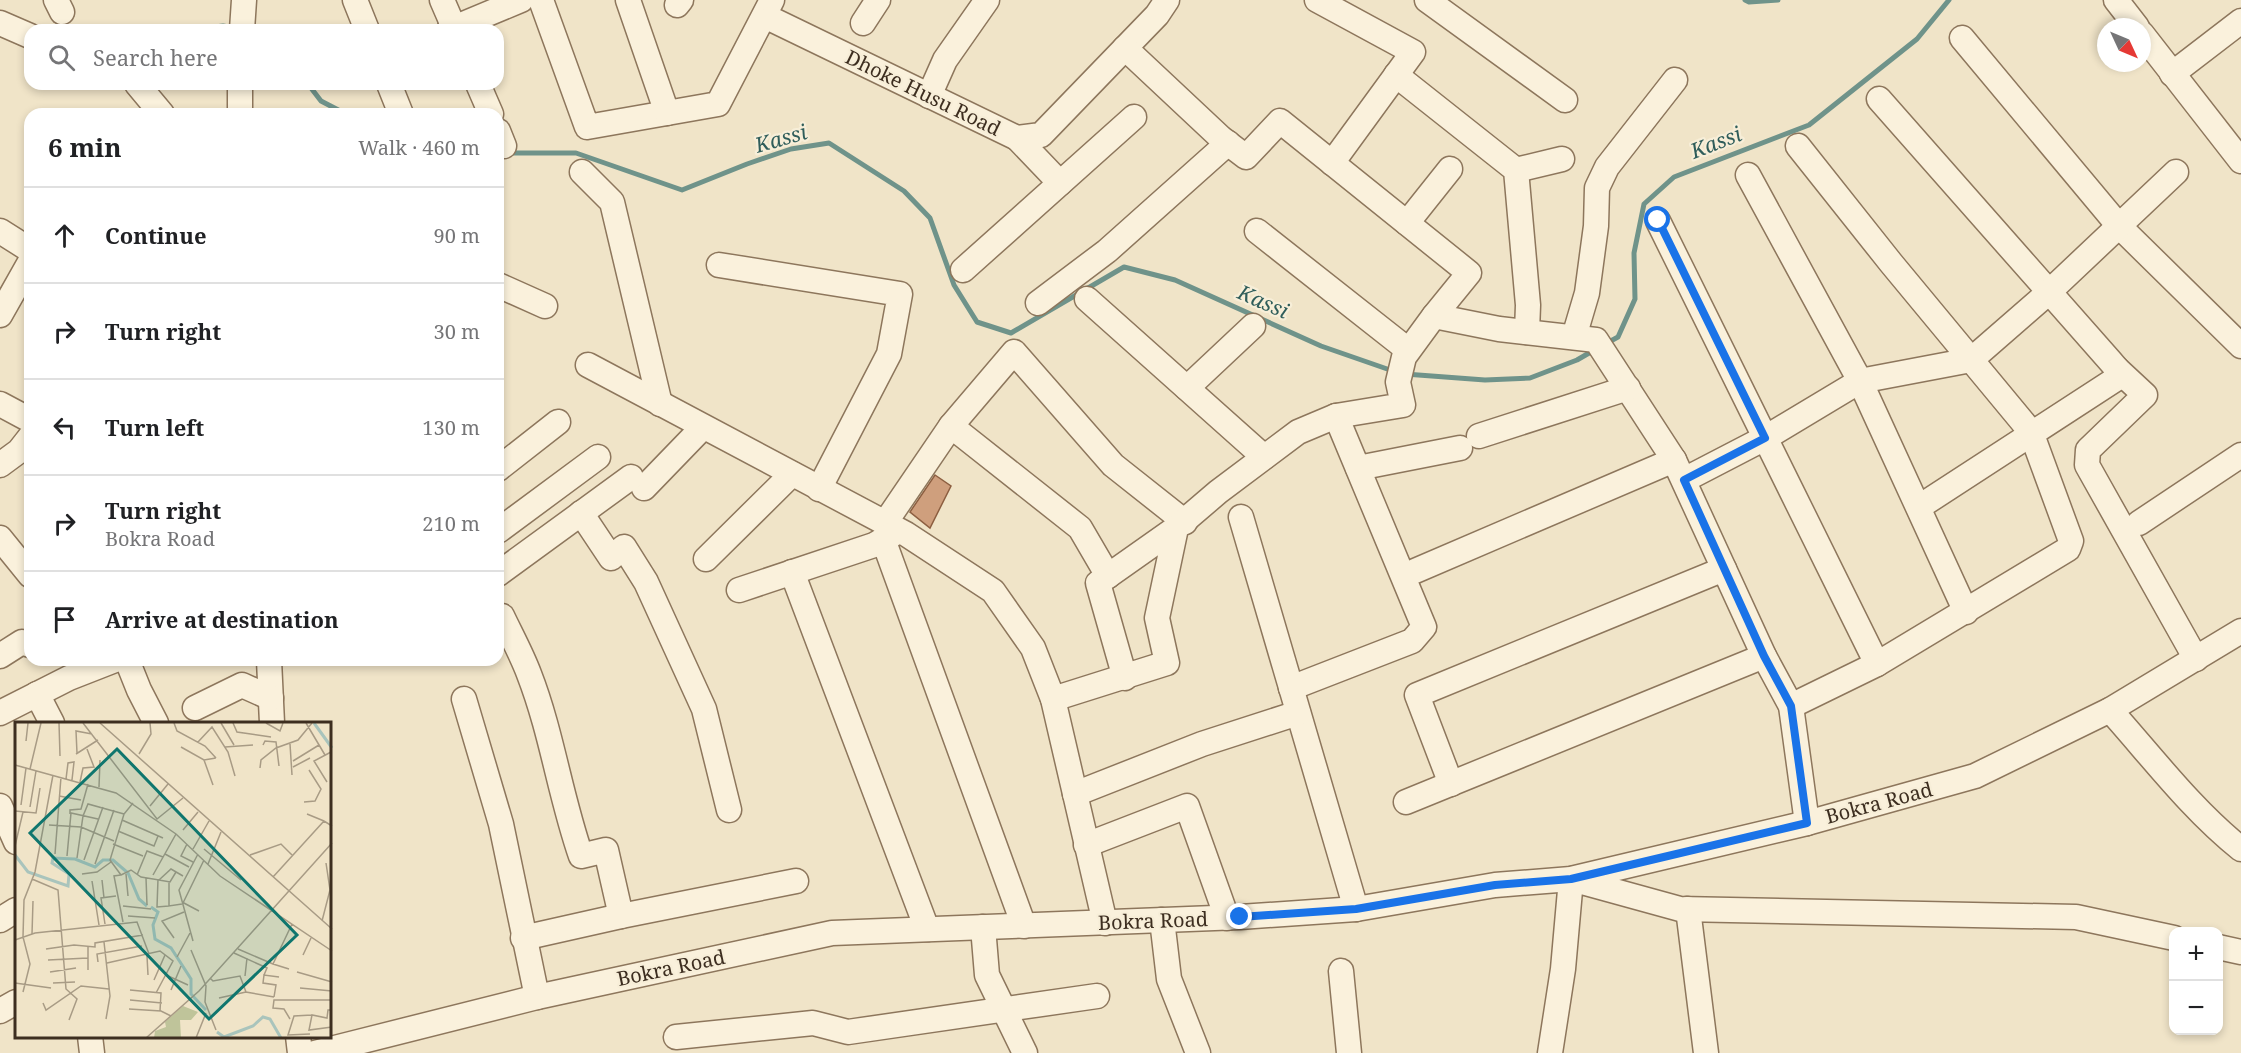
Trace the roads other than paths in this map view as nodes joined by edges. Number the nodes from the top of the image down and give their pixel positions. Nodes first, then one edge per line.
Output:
1 (244, 0) edge
2 (355, 0) edge
3 (442, 0) edge
4 (521, 0) edge
5 (541, 0) edge
6 (628, 0) edge
7 (878, 0) edge
8 (987, 0) edge
9 (1167, 0) edge
10 (1317, 0) edge
11 (1427, 0) edge
12 (2116, 0) edge
13 (772, 10) edge
14 (2129, 18) edge
15 (2241, 21) edge
16 (0, 23) edge
17 (863, 23) dead end
18 (242, 24) edge
19 (365, 24) edge
20 (451, 24) edge
21 (465, 24) edge
22 (24, 33) edge
23 (1962, 38) dead end
24 (2151, 46) edge
25 (1125, 48) junction
26 (2172, 74) junction
27 (1396, 75) junction
28 (1675, 80) dead end
29 (142, 90) edge
30 (391, 90) edge
31 (481, 90) edge
32 (929, 96) junction
33 (1879, 99) dead end
34 (1565, 100) dead end
35 (157, 108) edge
36 (399, 108) edge
37 (488, 108) edge
38 (667, 113) junction
39 (1134, 117) dead end
40 (1017, 138) junction
41 (1228, 143) junction
42 (1798, 146) dead end
43 (1562, 159) dead end
44 (2241, 161) edge
45 (1332, 163) junction
46 (1450, 170) dead end
47 (1516, 170) junction
48 (582, 172) dead end
49 (2176, 172) dead end
50 (1748, 175) dead end
51 (1060, 183) junction
52 (1658, 220) dead end
53 (1407, 223) junction
54 (2119, 226) junction
55 (0, 231) edge
56 (1257, 231) dead end
57 (24, 246) edge
58 (719, 265) dead end
59 (963, 270) dead end
60 (24, 273) edge
61 (504, 288) edge
62 (2049, 292) junction
63 (1088, 299) dead end
64 (1038, 303) dead end
65 (545, 306) dead end
66 (0, 315) edge
67 (1434, 316) junction
68 (1253, 326) dead end
69 (1527, 332) junction
70 (1574, 337) junction
71 (2241, 346) edge
72 (1408, 350) junction
73 (1971, 360) junction
74 (588, 365) dead end
75 (2117, 369) junction
76 (1860, 381) junction
77 (1187, 388) junction
78 (1628, 388) junction
79 (0, 404) edge
80 (660, 404) junction
81 (1336, 416) junction
82 (24, 417) edge
83 (558, 422) dead end
84 (951, 426) junction
85 (703, 427) junction
86 (2031, 432) junction
87 (1765, 438) junction
88 (24, 445) edge
89 (2241, 455) edge
90 (598, 457) dead end
91 (1264, 457) junction
92 (504, 464) edge
93 (0, 465) edge
94 (1358, 468) junction
95 (1679, 470) junction
96 (792, 474) junction
97 (819, 489) junction
98 (1918, 507) junction
99 (581, 513) junction
100 (1241, 518) dead end
101 (2139, 522) dead end
102 (1180, 525) junction
103 (504, 527) edge
104 (889, 531) junction
105 (0, 538) edge
106 (706, 559) dead end
107 (24, 568) edge
108 (1724, 569) junction
109 (504, 570) edge
110 (1415, 571) dead end
111 (792, 572) junction
112 (1108, 576) junction
113 (739, 590) dead end
114 (1966, 612) junction
115 (504, 620) edge
116 (2241, 631) edge
117 (24, 643) edge
118 (0, 656) edge
119 (1764, 656) junction
120 (2196, 659) junction
121 (1877, 664) junction
122 (100, 666) edge
123 (129, 666) edge
124 (269, 666) edge
125 (1125, 678) junction
126 (1291, 688) junction
127 (37, 694) junction
128 (271, 698) junction
129 (464, 699) dead end
130 (1053, 699) junction
131 (1791, 706) junction
132 (195, 708) dead end
133 (2110, 710) junction
134 (0, 713) edge
135 (1298, 713) junction
136 (51, 722) edge
137 (155, 722) edge
138 (272, 722) edge
139 (1451, 784) junction
140 (1075, 794) junction
141 (1406, 802) dead end
142 (0, 806) edge
143 (729, 810) dead end
144 (1807, 823) junction
145 (9, 834) edge
146 (1086, 844) junction
147 (2241, 849) edge
148 (1571, 879) junction
149 (796, 880) dead end
150 (1356, 909) junction
151 (1688, 909) junction
152 (15, 911) edge
153 (621, 916) junction
154 (1227, 918) junction
155 (0, 920) edge
156 (1162, 920) junction
157 (1104, 922) junction
158 (1024, 926) junction
159 (982, 927) junction
160 (927, 929) junction
161 (2169, 937) edge
162 (523, 938) junction
163 (2223, 948) edge
164 (2241, 952) edge
165 (1341, 971) dead end
166 (1097, 996) dead end
167 (537, 997) junction
168 (15, 1003) edge
169 (1005, 1010) junction
170 (0, 1011) edge
171 (90, 1038) edge
172 (298, 1038) edge
173 (676, 1038) dead end
174 (92, 1053) edge
175 (300, 1053) edge
176 (315, 1053) edge
177 (1025, 1053) edge
178 (1198, 1053) edge
179 (1349, 1053) edge
180 (1550, 1053) edge
181 (1706, 1053) edge

1 - 18 street
2 - 19 street
3 - 20 street
4 - 21 street
5 - 38 street
6 - 38 street
7 - 17 street
8 - 32 street
9 - 25 street, Dhoke Husu Road
10 - 27 street
11 - 34 street
12 - 14 street
13 - 32 street, Dhoke Husu Road
13 - 38 street
15 - 26 street
16 - 22 street
23 - 54 street
24 - 26 street
25 - 40 street, Dhoke Husu Road
25 - 41 street
26 - 44 street
27 - 45 street
27 - 47 street
28 - 70 street
29 - 35 street
30 - 36 street
31 - 37 street
32 - 40 street, Dhoke Husu Road
33 - 62 street
39 - 51 street
40 - 51 street
41 - 45 street
41 - 64 street
42 - 73 street
43 - 47 street
45 - 53 street
46 - 53 street
47 - 69 street
48 - 80 street
49 - 54 street
50 - 76 street
51 - 59 street
52 - 87 street
53 - 67 street
54 - 62 street
54 - 71 street
55 - 57 street
56 - 72 street
58 - 97 street
60 - 66 street
61 - 65 street
62 - 73 street
62 - 75 street
63 - 77 street
67 - 69 street
67 - 72 street
68 - 77 street
69 - 70 street
70 - 78 street
72 - 81 street
73 - 76 street
73 - 86 street
74 - 80 street
75 - 86 street
75 - 120 street
76 - 87 street
76 - 98 street
77 - 91 street
78 - 94 street
78 - 95 street
79 - 82 street
80 - 85 street
81 - 91 street
81 - 94 street
83 - 92 street
84 - 102 street
84 - 104 street
84 - 112 street
85 - 96 street
85 - 99 street
86 - 98 street
86 - 114 street
87 - 95 street
87 - 121 street
88 - 93 street
89 - 101 street
90 - 103 street
91 - 102 street
94 - 126 street
95 - 108 street
95 - 110 street
96 - 97 street
96 - 106 street
97 - 104 street
98 - 114 street
99 - 109 street
99 - 143 street
100 - 126 street
102 - 112 street
102 - 125 street
104 - 111 street
104 - 130 street
104 - 158 street
105 - 107 street
108 - 119 street
108 - 139 street
111 - 113 street
111 - 160 street
112 - 125 street
114 - 121 street
115 - 153 street
116 - 120 street, Bokra Road
117 - 118 street
119 - 131 street
119 - 139 street
120 - 133 street, Bokra Road
121 - 131 street
122 - 127 street
123 - 137 street
124 - 128 street
125 - 130 street
126 - 135 street
127 - 134 street
127 - 136 street
128 - 132 street
128 - 138 street
129 - 162 street
130 - 140 street
131 - 144 street
133 - 144 street, Bokra Road
133 - 147 street
135 - 140 street
135 - 150 street
139 - 141 street
140 - 146 street
142 - 145 street
144 - 148 street, Bokra Road
146 - 154 street
146 - 157 street
148 - 150 street, Bokra Road
148 - 151 street
148 - 180 street
149 - 153 street
150 - 154 street, Bokra Road
151 - 161 street
151 - 181 street
152 - 155 street
153 - 162 street
154 - 156 street, Bokra Road
156 - 157 street, Bokra Road
156 - 178 street
157 - 158 street, Bokra Road
158 - 159 street, Bokra Road
159 - 160 street, Bokra Road
159 - 169 street
160 - 167 street, Bokra Road
162 - 167 street
163 - 164 street
165 - 179 street
166 - 169 street
167 - 176 street, Bokra Road
168 - 170 street
169 - 173 street
169 - 177 street
171 - 174 street
172 - 175 street

